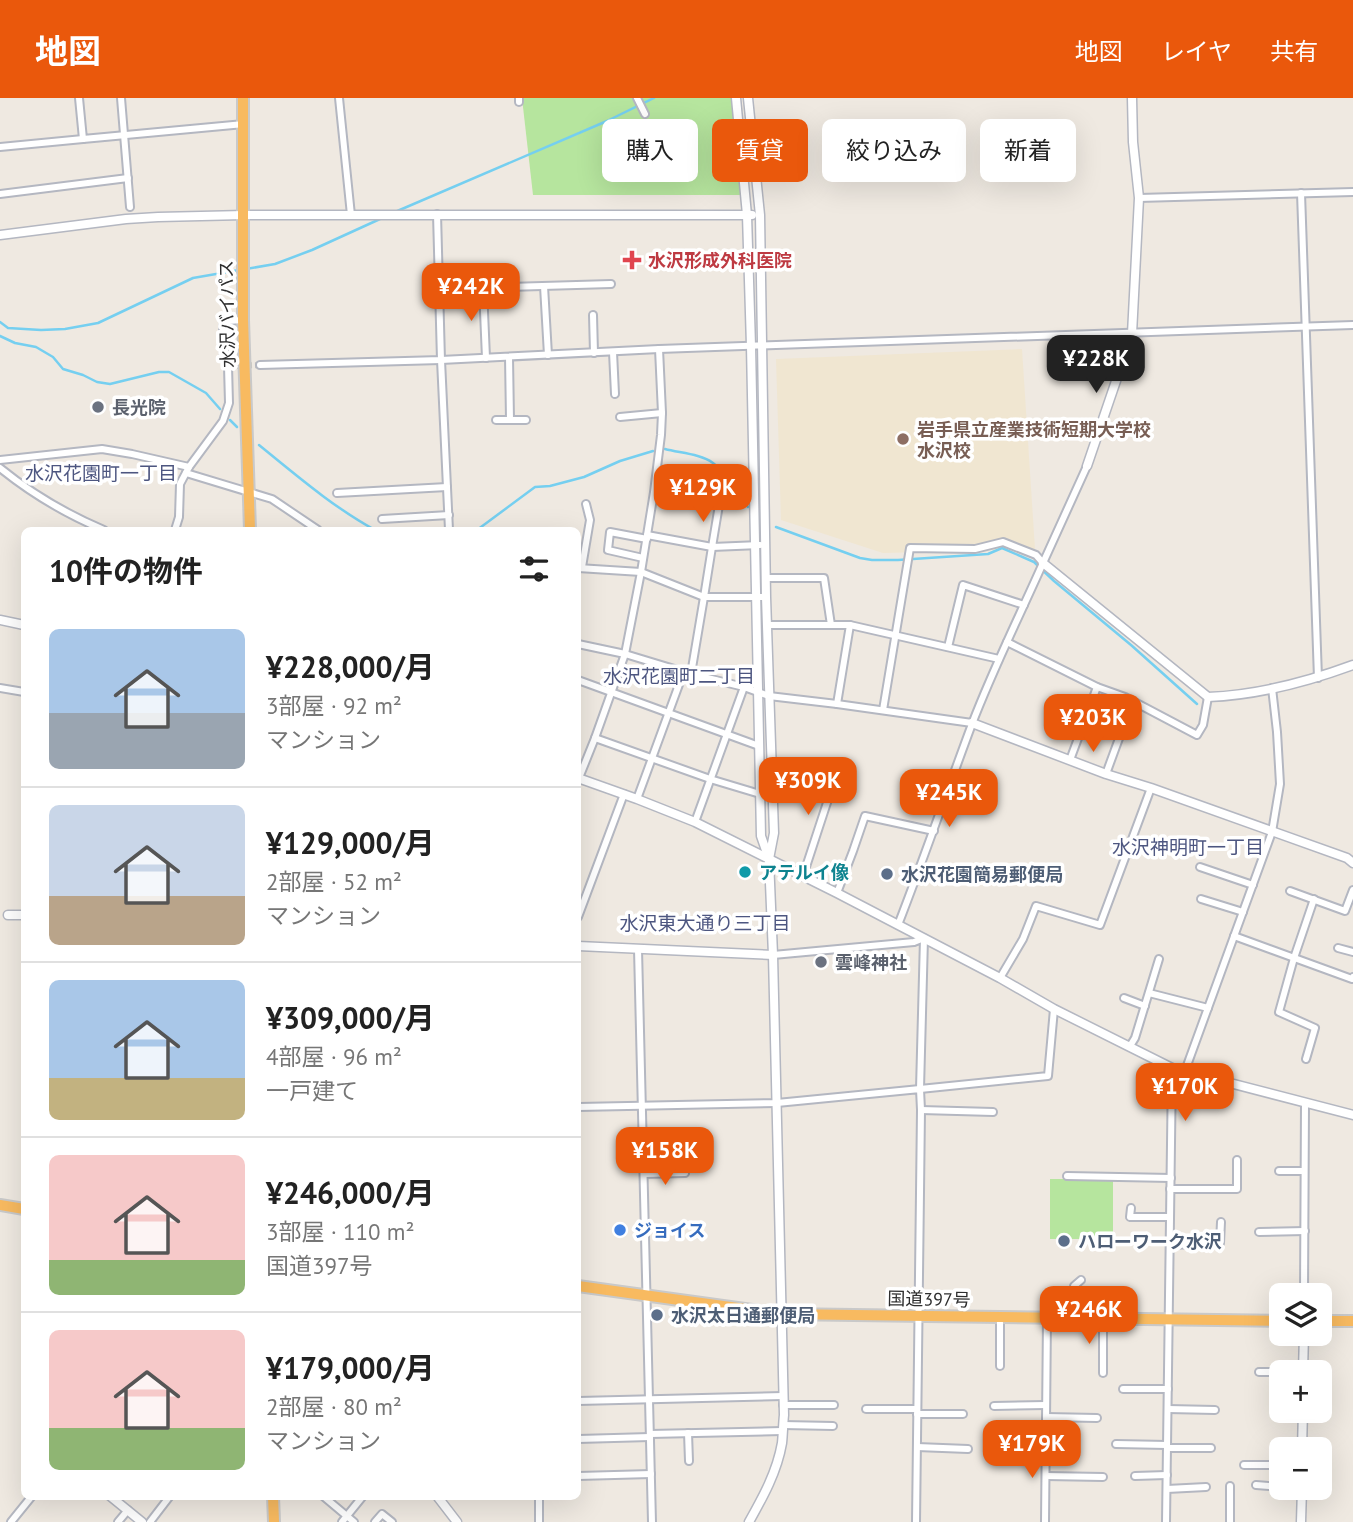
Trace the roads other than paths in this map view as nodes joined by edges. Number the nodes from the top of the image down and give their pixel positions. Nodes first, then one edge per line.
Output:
1 (79, 98) edge
2 (121, 98) edge
3 (243, 98) edge
4 (339, 98) edge
5 (736, 98) edge
6 (748, 98) edge
7 (1132, 98) edge
8 (638, 99) edge
9 (644, 112) dead end
10 (244, 124) junction
11 (124, 135) junction
12 (83, 139) junction
13 (0, 147) edge
14 (128, 178) junction
15 (1353, 192) edge
16 (1301, 193) junction
17 (0, 194) edge
18 (1139, 198) junction
19 (130, 207) dead end
20 (437, 214) junction
21 (244, 215) junction
22 (351, 215) junction
23 (747, 215) junction
24 (760, 215) junction
25 (0, 235) edge
26 (611, 284) dead end
27 (544, 286) junction
28 (484, 288) junction
29 (439, 289) junction
30 (593, 315) dead end
31 (243, 320) junction
32 (1353, 325) edge
33 (1307, 326) junction
34 (1132, 334) junction
35 (751, 346) junction
36 (761, 346) junction
37 (659, 349) junction
38 (594, 352) junction
39 (613, 352) junction
40 (548, 355) junction
41 (509, 357) junction
42 (486, 358) junction
43 (441, 360) junction
44 (260, 365) tunnel mouth
45 (615, 394) dead end
46 (662, 413) junction
47 (620, 417) dead end
48 (496, 420) dead end
49 (510, 420) junction
50 (526, 420) dead end
51 (0, 460) edge
52 (1087, 466) joint
53 (0, 468) edge
54 (188, 470) junction
55 (447, 487) junction
56 (337, 492) dead end
57 (249, 493) junction
58 (586, 504) dead end
59 (719, 505) dead end
60 (449, 515) junction
61 (382, 519) dead end
62 (97, 527) edge
63 (176, 527) edge
64 (250, 527) edge
65 (314, 527) edge
66 (449, 527) edge
67 (647, 537) junction
68 (760, 545) junction
69 (712, 547) junction
70 (643, 558) junction
71 (581, 562) edge
72 (1043, 563) junction
73 (581, 567) edge
74 (641, 572) junction
75 (766, 578) junction
76 (704, 597) junction
77 (761, 597) junction
78 (1024, 605) junction
79 (0, 620) edge
80 (21, 624) edge
81 (767, 625) junction
82 (831, 625) junction
83 (850, 625) junction
84 (895, 634) junction
85 (1007, 642) junction
86 (581, 645) edge
87 (948, 647) junction
88 (625, 654) junction
89 (999, 660) junction
90 (1353, 665) edge
91 (687, 673) junction
92 (1318, 678) junction
93 (581, 681) edge
94 (744, 687) junction
95 (1097, 687) junction
96 (0, 688) edge
97 (1272, 688) junction
98 (21, 692) edge
99 (611, 692) junction
100 (759, 692) junction
101 (769, 696) junction
102 (1209, 697) junction
103 (837, 704) junction
104 (883, 710) junction
105 (669, 714) junction
106 (972, 723) junction
107 (1121, 733) dead end
108 (727, 734) junction
109 (595, 738) junction
110 (759, 746) junction
111 (653, 758) junction
112 (1070, 760) junction
113 (839, 766) dead end
114 (581, 771) edge
115 (1106, 774) junction
116 (581, 779) edge
117 (710, 779) junction
118 (1152, 788) junction
119 (624, 794) junction
120 (760, 794) junction
121 (637, 799) junction
122 (695, 822) junction
123 (934, 831) junction
124 (1272, 832) junction
125 (769, 859) junction
126 (1353, 863) edge
127 (1200, 867) dead end
128 (803, 876) junction
129 (1253, 885) junction
130 (1353, 890) edge
131 (1290, 891) dead end
132 (836, 893) junction
133 (1201, 899) dead end
134 (1314, 899) junction
135 (581, 909) edge
136 (1243, 912) junction
137 (8, 915) dead end
138 (21, 915) edge
139 (898, 925) junction
140 (1234, 936) junction
141 (924, 938) junction
142 (581, 946) edge
143 (1338, 948) dead end
144 (638, 949) junction
145 (1353, 952) edge
146 (773, 955) junction
147 (1294, 958) junction
148 (1159, 959) dead end
149 (1000, 978) junction
150 (1353, 978) edge
151 (1149, 993) junction
152 (1124, 998) dead end
153 (1145, 1006) junction
154 (1208, 1008) junction
155 (1054, 1009) junction
156 (1130, 1046) junction
157 (1306, 1059) dead end
158 (1172, 1068) junction
159 (1185, 1071) junction
160 (920, 1089) junction
161 (776, 1103) junction
162 (1305, 1103) junction
163 (641, 1105) junction
164 (581, 1108) edge
165 (921, 1110) junction
166 (993, 1112) dead end
167 (1353, 1115) edge
168 (1237, 1160) dead end
169 (1279, 1171) dead end
170 (1304, 1171) junction
171 (685, 1173) dead end
172 (644, 1174) junction
173 (1067, 1176) dead end
174 (1171, 1178) junction
175 (1170, 1189) junction
176 (0, 1205) edge
177 (21, 1208) edge
178 (1130, 1208) dead end
179 (1170, 1217) junction
180 (1221, 1223) dead end
181 (1305, 1231) junction
182 (1259, 1232) dead end
183 (1170, 1245) junction
184 (1080, 1280) dead end
185 (1304, 1283) edge
186 (581, 1286) edge
187 (647, 1296) junction
188 (781, 1314) junction
189 (918, 1316) junction
190 (1000, 1317) junction
191 (1047, 1318) junction
192 (1074, 1318) junction
193 (1103, 1319) junction
194 (1168, 1319) junction
195 (1269, 1321) edge
196 (1332, 1321) edge
197 (1353, 1321) edge
198 (1000, 1366) dead end
199 (1259, 1372) dead end
200 (1269, 1372) edge
201 (1103, 1373) dead end
202 (1123, 1389) dead end
203 (1168, 1389) junction
204 (649, 1400) junction
205 (783, 1400) junction
206 (581, 1401) edge
207 (834, 1405) dead end
208 (1046, 1405) junction
209 (994, 1406) dead end
210 (866, 1409) dead end
211 (1168, 1409) junction
212 (1215, 1410) dead end
213 (917, 1412) junction
214 (963, 1414) dead end
215 (1046, 1417) junction
216 (1097, 1418) dead end
217 (833, 1426) dead end
218 (783, 1428) junction
219 (688, 1433) junction
220 (650, 1436) junction
221 (1046, 1438) junction
222 (581, 1439) edge
223 (1011, 1440) dead end
224 (1116, 1444) dead end
225 (917, 1447) junction
226 (1167, 1447) junction
227 (1211, 1448) dead end
228 (968, 1449) dead end
229 (689, 1461) dead end
230 (1244, 1465) dead end
231 (1269, 1465) edge
232 (651, 1474) junction
233 (1167, 1475) junction
234 (581, 1476) edge
235 (1046, 1476) junction
236 (1135, 1476) dead end
237 (1103, 1477) dead end
238 (1256, 1485) dead end
239 (1230, 1486) dead end
240 (1269, 1486) edge
241 (1206, 1487) dead end
242 (1167, 1489) junction
243 (29, 1500) edge
244 (115, 1500) edge
245 (167, 1500) edge
246 (273, 1500) edge
247 (327, 1500) edge
248 (360, 1500) edge
249 (440, 1500) edge
250 (539, 1500) edge
251 (1302, 1500) edge
252 (128, 1510) junction
253 (344, 1519) edge
254 (453, 1521) edge
255 (11, 1522) edge
256 (118, 1522) edge
257 (142, 1522) edge
258 (150, 1522) edge
259 (274, 1522) edge
260 (354, 1522) edge
261 (375, 1522) edge
262 (392, 1522) edge
263 (540, 1522) edge
264 (652, 1522) edge
265 (749, 1522) edge
266 (916, 1522) edge
267 (1045, 1522) edge
268 (1166, 1522) edge
269 (1230, 1522) edge
270 (1301, 1522) edge

1 - 12 street
2 - 11 street
3 - 10 highway, 水沢バイパス
4 - 22 street
5 - 23 street
6 - 24 street
7 - 18 street
8 - 9 street
10 - 11 street
10 - 21 highway, 水沢バイパス
11 - 12 street
11 - 14 street
12 - 13 street
14 - 17 street
14 - 19 street
15 - 16 street
16 - 18 street
16 - 33 street
18 - 34 street
20 - 22 street
20 - 23 street
20 - 29 street
21 - 22 street
21 - 25 street
21 - 31 highway, 水沢バイパス
23 - 24 street
23 - 35 street
24 - 36 street
26 - 27 street
27 - 28 street
27 - 40 street
28 - 29 street
28 - 42 street
29 - 43 street
30 - 38 street
31 - 54 street
31 - 57 highway, 水沢バイパス
32 - 33 street
33 - 34 street
33 - 92 street
34 - 36 street
34 - 52 street
35 - 36 street
35 - 37 street
35 - 68 street
36 - 68 street
37 - 39 street
37 - 46 street
38 - 39 street
38 - 40 street
39 - 45 street
40 - 41 street
41 - 42 street
41 - 49 street
42 - 43 street
43 - 44 street
43 - 55 street
46 - 47 street
46 - 67 street
48 - 49 street
49 - 50 street
51 - 54 street
52 - 72 street
53 - 62 street
54 - 57 street
54 - 63 street
55 - 56 street
55 - 60 street
57 - 64 highway, 水沢バイパス
57 - 65 street
58 - 71 street
59 - 69 street
60 - 61 street
60 - 66 street
67 - 69 street
67 - 70 street
67 - 70 street
68 - 69 street
68 - 75 street
68 - 77 street
69 - 76 street
70 - 74 street
72 - 78 street
72 - 84 street
72 - 102 street
73 - 74 street
74 - 76 street
74 - 88 street
75 - 77 street
75 - 82 street
76 - 77 street
76 - 91 street
77 - 81 street
77 - 100 street
78 - 85 street
78 - 87 street
79 - 80 street
81 - 82 street
81 - 101 street
82 - 83 street
83 - 84 street
83 - 103 street
84 - 87 street
84 - 104 street
85 - 89 street
85 - 95 street
86 - 88 street
87 - 89 street
88 - 91 street
88 - 99 street
89 - 106 street
90 - 92 street
91 - 94 street
91 - 105 street
92 - 97 street
93 - 99 street
94 - 100 street
94 - 108 street
95 - 102 street
95 - 112 street
96 - 98 street
97 - 102 street
97 - 124 street
99 - 105 street
99 - 109 street
100 - 101 street
100 - 110 street
101 - 103 street
101 - 125 street
103 - 104 street
104 - 106 street
105 - 108 street
105 - 111 street
106 - 112 street
106 - 123 street
107 - 115 street
108 - 110 street
108 - 117 street
109 - 111 street
109 - 114 street
110 - 120 street
111 - 117 street
111 - 121 street
112 - 115 street
113 - 128 street
115 - 118 street
116 - 119 street
117 - 120 street
117 - 122 street
118 - 124 street
118 - 149 street
119 - 121 street
119 - 135 street
120 - 125 street
121 - 122 street
122 - 125 street
123 - 132 street
123 - 139 street
124 - 126 street
124 - 129 street
125 - 128 street
125 - 146 street
127 - 129 street
128 - 132 street
129 - 136 street
130 - 134 street
131 - 134 street
132 - 139 street
133 - 136 street
134 - 147 street
136 - 140 street
137 - 138 street
139 - 141 street
140 - 147 street
140 - 154 street
141 - 146 street
141 - 149 street
141 - 160 street
142 - 144 street
143 - 145 street
144 - 146 street
144 - 163 street
146 - 161 street
147 - 150 street
147 - 157 street
148 - 151 street
149 - 155 street
151 - 153 street
151 - 154 street
152 - 153 street
153 - 156 street
154 - 159 street
155 - 156 street
155 - 160 street
156 - 158 street
158 - 159 street
158 - 174 street
159 - 162 street
160 - 161 street
160 - 165 street
161 - 163 street
161 - 188 street
162 - 167 street
162 - 170 street
163 - 164 street
163 - 172 street
165 - 166 street
165 - 189 street
168 - 175 street
169 - 170 street
170 - 181 street
171 - 172 street
172 - 187 street
173 - 174 street
174 - 175 street
175 - 179 street
176 - 177 highway
178 - 179 street
179 - 183 street
180 - 183 street
181 - 182 street
181 - 185 street
183 - 194 street
184 - 192 street
186 - 187 highway, 国道397号
187 - 188 highway, 国道397号
187 - 204 street
188 - 189 highway, 国道397号
188 - 205 street
189 - 190 highway, 国道397号
189 - 213 street
190 - 191 highway, 国道397号
190 - 198 street
191 - 192 highway, 国道397号
191 - 208 street
192 - 193 highway, 国道397号
193 - 194 highway, 国道397号
193 - 201 street
194 - 195 highway, 国道397号
194 - 203 street
196 - 197 highway
199 - 200 street
202 - 203 street
203 - 211 street
204 - 205 street
204 - 206 street
204 - 220 street
205 - 207 street
205 - 218 street
208 - 209 street
208 - 215 street
210 - 213 street
211 - 212 street
211 - 226 street
213 - 214 street
213 - 225 street
215 - 216 street
215 - 221 street
217 - 218 street
218 - 219 street
218 - 265 street
219 - 220 street
219 - 229 street
220 - 222 street
220 - 232 street
221 - 223 street
221 - 235 street
224 - 226 street
225 - 228 street
225 - 266 street
226 - 227 street
226 - 233 street
230 - 231 street
232 - 234 street
232 - 264 street
233 - 236 street
233 - 242 street
235 - 237 street
235 - 267 street
238 - 240 street
239 - 269 street
241 - 242 street
242 - 268 street
243 - 255 street
244 - 252 street
245 - 258 street
246 - 259 highway
247 - 253 street
248 - 253 street
249 - 254 street
250 - 263 street
251 - 270 street
252 - 256 street
252 - 257 street
253 - 260 street
261 - 262 street

